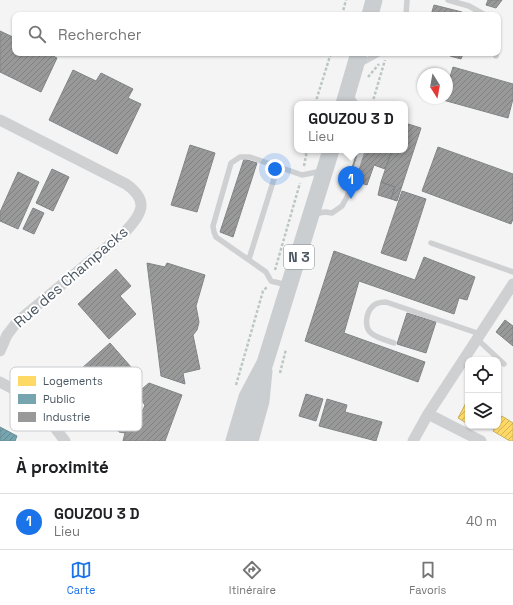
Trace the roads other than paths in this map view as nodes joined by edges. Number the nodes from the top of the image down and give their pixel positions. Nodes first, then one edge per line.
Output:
1 (374, 0) edge
2 (407, 0) edge
3 (448, 0) edge
4 (371, 12) edge
5 (406, 12) edge
6 (480, 12) edge
7 (375, 56) edge
8 (360, 66) edge
9 (350, 100) edge
10 (0, 120) edge
11 (330, 153) edge
12 (361, 153) edge
13 (278, 166) junction
14 (324, 170) junction
15 (312, 214) junction
16 (431, 243) dead end
17 (249, 259) junction
18 (513, 272) edge
19 (513, 284) edge
20 (290, 286) junction
21 (479, 336) junction
22 (394, 343) dead end
23 (0, 351) edge
24 (265, 363) junction
25 (504, 364) dead end
26 (0, 382) edge
27 (10, 387) edge
28 (428, 414) junction
29 (57, 431) edge
30 (65, 441) edge
31 (234, 441) edge
32 (250, 441) edge
33 (413, 441) edge
34 (481, 441) edge

1 - 4 main road
2 - 5 lane
3 - 6 lane
7 - 8 lane
8 - 9 main road
10 - 23 street, Rue des Champacks
11 - 14 main road, N 3
12 - 15 lane
13 - 14 lane
13 - 17 lane
13 - 17 lane
14 - 15 main road, N 3
15 - 20 main road, N 3
16 - 18 lane
17 - 20 lane
19 - 21 street
20 - 24 main road, N 3
21 - 22 lane
21 - 25 lane
21 - 28 street
24 - 31 main road, N 3
24 - 32 main road, N 3
26 - 27 street
28 - 33 street
28 - 34 street
29 - 30 street

